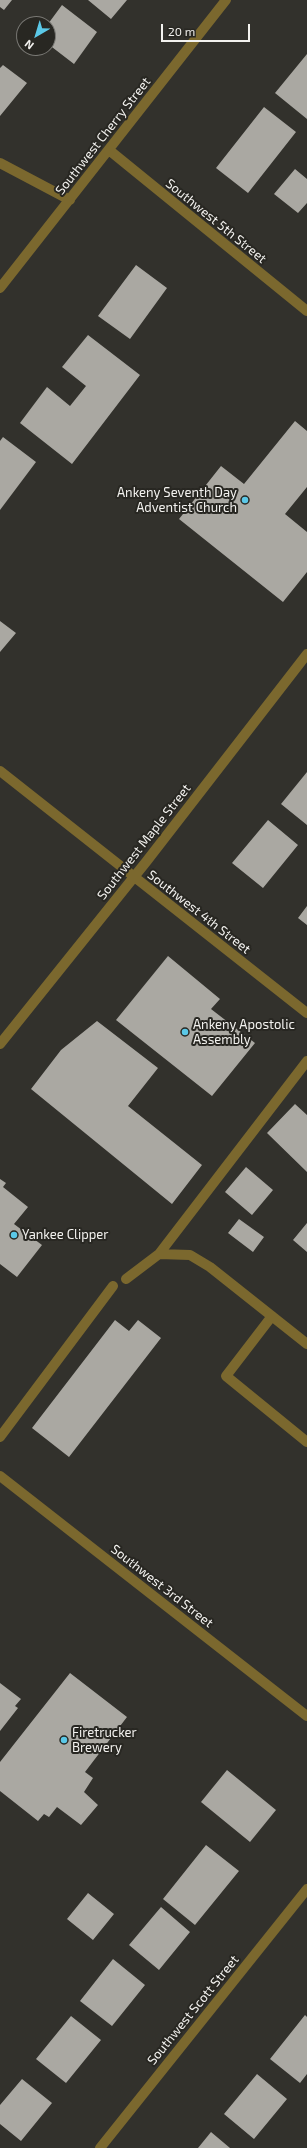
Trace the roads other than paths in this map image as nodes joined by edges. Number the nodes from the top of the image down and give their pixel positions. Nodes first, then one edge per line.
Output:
1 (226, 0) edge
2 (109, 150) junction
3 (0, 163) edge
4 (70, 200) junction
5 (0, 288) edge
6 (307, 311) edge
7 (307, 654) edge
8 (0, 771) edge
9 (134, 877) junction
10 (307, 1013) edge
11 (0, 1044) edge
12 (307, 1061) edge
13 (159, 1254) junction
14 (126, 1279) dead end
15 (113, 1286) dead end
16 (272, 1316) junction
17 (307, 1344) edge
18 (0, 1437) edge
19 (307, 1442) edge
20 (0, 1476) edge
21 (307, 1716) edge
22 (307, 1889) edge
23 (100, 2148) edge

1 - 2 street, Southwest Cherry Street
2 - 4 street, Southwest Cherry Street
2 - 6 street, Southwest 5th Street
3 - 4 street
4 - 5 street, Southwest Cherry Street
7 - 9 street, Southwest Maple Street
8 - 9 street, Southwest 4th Street
9 - 10 street, Southwest 4th Street
9 - 11 street, Southwest Maple Street
12 - 13 street
13 - 14 street
13 - 16 street
15 - 18 street
16 - 17 street
16 - 19 street
20 - 21 street, Southwest 3rd Street
22 - 23 street, Southwest Scott Street

